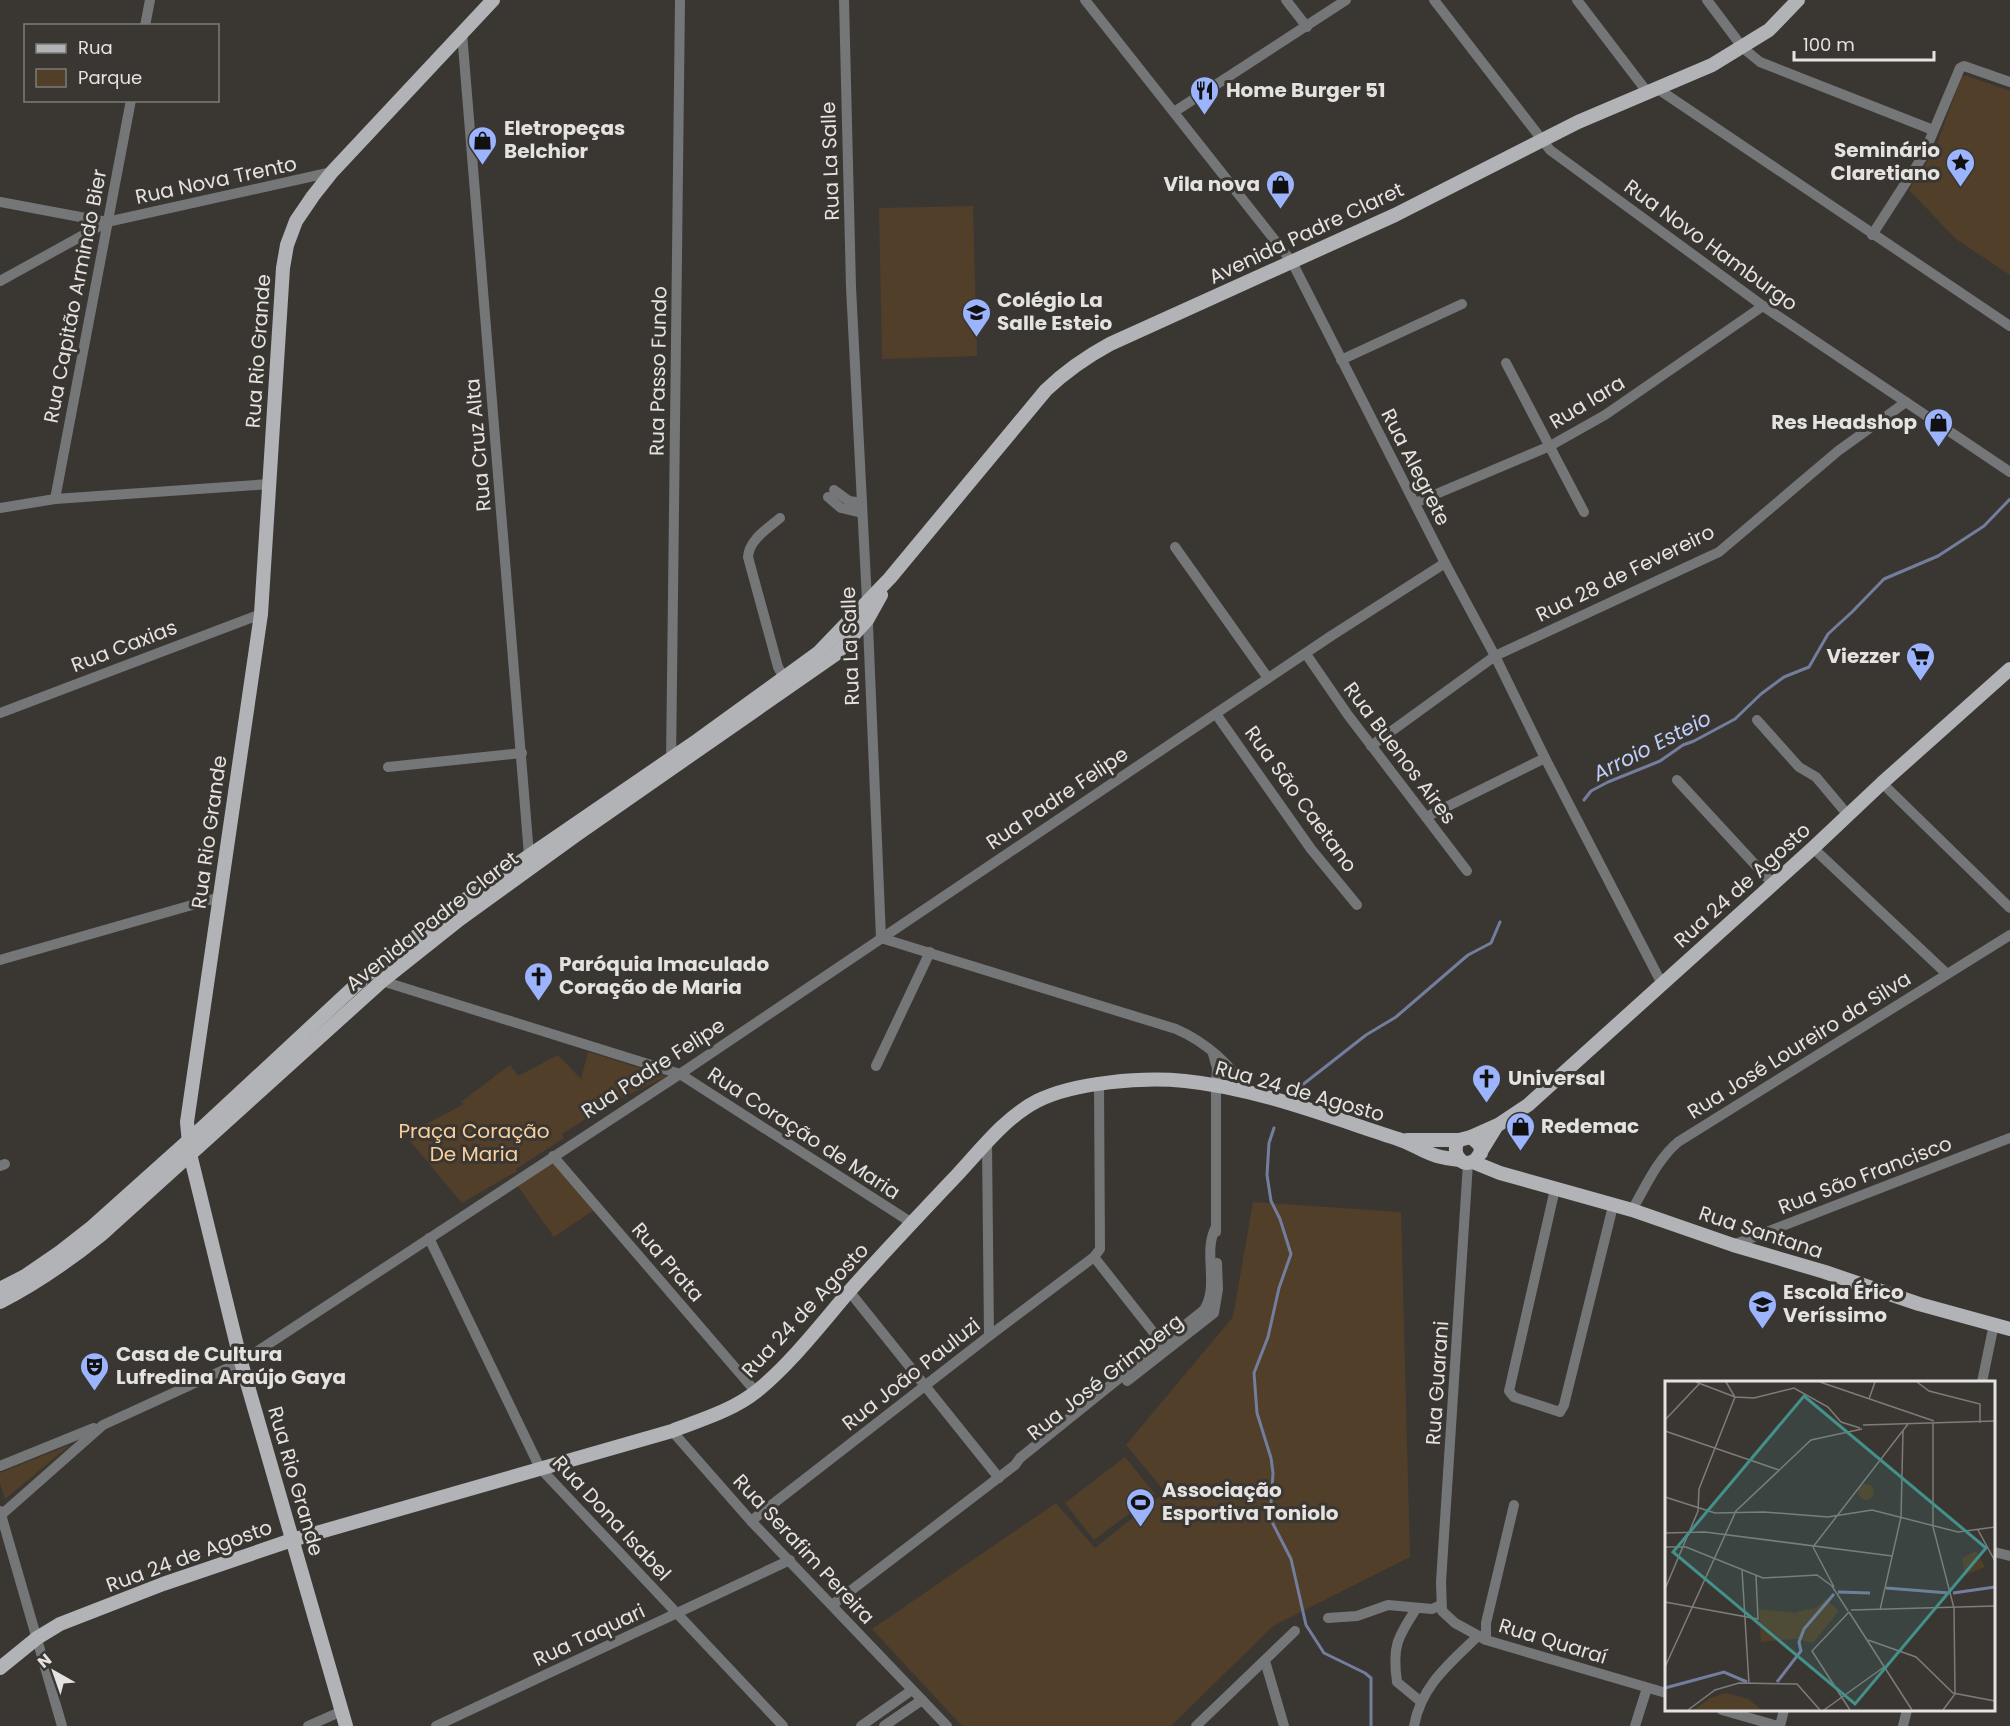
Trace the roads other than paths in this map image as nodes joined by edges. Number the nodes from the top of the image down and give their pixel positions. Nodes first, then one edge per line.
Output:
1 (150, 0) edge
2 (492, 0) edge
3 (680, 0) edge
4 (844, 0) edge
5 (1085, 0) edge
6 (1286, 0) edge
7 (1346, 0) edge
8 (1434, 0) edge
9 (1576, 0) edge
10 (1707, 0) edge
11 (1797, 0) edge
12 (145, 24) edge
13 (1307, 27) junction
14 (462, 33) junction
15 (1743, 48) junction
16 (2010, 82) edge
17 (1653, 91) junction
18 (131, 102) edge
19 (1174, 112) junction
20 (1933, 130) junction
21 (1544, 141) junction
22 (333, 172) junction
23 (0, 202) edge
24 (107, 222) junction
25 (1872, 235) junction
26 (1292, 262) junction
27 (0, 281) edge
28 (1462, 304) dead end
29 (1763, 306) junction
30 (2010, 326) edge
31 (1341, 360) junction
32 (1506, 363) dead end
33 (1906, 402) junction
34 (1550, 446) junction
35 (2010, 472) edge
36 (270, 484) junction
37 (831, 494) dead end
38 (55, 499) junction
39 (1415, 503) junction
40 (0, 508) edge
41 (862, 508) junction
42 (1584, 512) dead end
43 (780, 518) dead end
44 (1175, 547) dead end
45 (1444, 563) junction
46 (890, 578) junction
47 (867, 601) junction
48 (261, 614) junction
49 (867, 620) junction
50 (1306, 654) junction
51 (1495, 656) junction
52 (2010, 669) edge
53 (784, 678) junction
54 (1268, 678) junction
55 (0, 713) edge
56 (1216, 714) junction
57 (1757, 720) dead end
58 (1371, 746) junction
59 (522, 753) junction
60 (676, 757) junction
61 (1545, 758) junction
62 (388, 767) dead end
63 (649, 780) junction
64 (1677, 780) dead end
65 (1882, 783) junction
66 (1848, 815) junction
67 (1426, 817) junction
68 (1813, 848) junction
69 (529, 855) junction
70 (1467, 871) dead end
71 (1773, 884) junction
72 (220, 897) junction
73 (1357, 905) dead end
74 (2010, 908) edge
75 (2010, 935) edge
76 (881, 938) junction
77 (930, 952) junction
78 (0, 960) edge
79 (370, 972) junction
80 (1947, 974) junction
81 (382, 981) junction
82 (1662, 984) junction
83 (1213, 1054) junction
84 (876, 1066) dead end
85 (680, 1074) junction
86 (1099, 1085) junction
87 (1216, 1086) junction
88 (1250, 1094) junction
89 (1498, 1125) junction
90 (1465, 1138) junction
91 (2010, 1138) edge
92 (1402, 1140) junction
93 (987, 1143) junction
94 (189, 1148) junction
95 (553, 1156) junction
96 (1472, 1159) junction
97 (1555, 1190) junction
98 (1613, 1206) junction
99 (1632, 1210) junction
100 (912, 1223) junction
101 (429, 1238) junction
102 (1733, 1245) junction
103 (1094, 1257) junction
104 (0, 1289) edge
105 (849, 1291) junction
106 (0, 1302) edge
107 (1994, 1324) junction
108 (2010, 1329) edge
109 (989, 1336) junction
110 (1164, 1346) junction
111 (241, 1362) junction
112 (1982, 1381) edge
113 (927, 1386) junction
114 (756, 1392) junction
115 (103, 1425) junction
116 (672, 1431) junction
117 (0, 1466) edge
118 (540, 1468) junction
119 (999, 1478) junction
120 (1514, 1505) dead end
121 (0, 1514) edge
122 (751, 1521) junction
123 (292, 1540) junction
124 (1995, 1552) edge
125 (2010, 1557) edge
126 (790, 1560) junction
127 (832, 1605) junction
128 (1440, 1605) junction
129 (1416, 1609) junction
130 (677, 1614) junction
131 (1328, 1618) dead end
132 (1295, 1631) dead end
133 (37, 1638) junction
134 (1482, 1638) junction
135 (1265, 1661) junction
136 (0, 1668) edge
137 (1647, 1688) junction
138 (912, 1690) junction
139 (1665, 1693) edge
140 (922, 1700) junction
141 (1420, 1701) junction
142 (342, 1711) junction
143 (1735, 1711) edge
144 (1783, 1711) edge
145 (1907, 1711) edge
146 (1775, 1725) edge
147 (62, 1726) edge
148 (308, 1726) edge
149 (346, 1726) edge
150 (436, 1726) edge
151 (783, 1726) edge
152 (861, 1726) edge
153 (884, 1726) edge
154 (947, 1726) edge
155 (1196, 1726) edge
156 (1284, 1726) edge
157 (1414, 1726) edge
158 (1635, 1726) edge
159 (1903, 1726) edge

1 - 12 street
2 - 14 main road, Rua Rio Grande
3 - 60 street, Rua Passo Fundo
4 - 41 street, Rua La Salle
5 - 19 street, Rua Alegrete
6 - 13 street
7 - 13 street
8 - 21 street, Rua Novo Hamburgo
9 - 17 street
10 - 15 street
11 - 15 main road, Avenida Padre Claret
13 - 19 street
14 - 22 main road, Rua Rio Grande
14 - 59 street, Rua Cruz Alta
15 - 17 main road, Avenida Padre Claret
15 - 20 street
16 - 20 street
17 - 21 main road, Avenida Padre Claret
17 - 25 street
18 - 24 street, Rua Capitão Armindo Bier
19 - 26 street, Rua Alegrete
20 - 25 street
21 - 26 main road, Avenida Padre Claret
21 - 29 street, Rua Novo Hamburgo
22 - 24 street, Rua Nova Trento
22 - 36 main road, Rua Rio Grande
23 - 24 street
24 - 27 street
24 - 38 street, Rua Capitão Armindo Bier
25 - 30 street
26 - 31 street, Rua Alegrete
26 - 46 main road, Avenida Padre Claret
28 - 31 street
29 - 33 street, Rua Novo Hamburgo
29 - 34 street, Rua Iara
31 - 39 street, Rua Alegrete
32 - 34 street
33 - 35 street, Rua Novo Hamburgo
33 - 51 street, Rua 28 de Fevereiro
34 - 39 street, Rua Iara
34 - 42 street
36 - 38 street
36 - 48 main road, Rua Rio Grande
37 - 41 street
38 - 40 street
39 - 45 street, Rua Alegrete
41 - 47 street, Rua La Salle
43 - 53 street
44 - 54 street
45 - 50 street, Rua Padre Felipe
45 - 51 street, Rua Alegrete
46 - 47 main road, Avenida Padre Claret
46 - 49 main road, Avenida Padre Claret
47 - 49 street, Rua La Salle
47 - 53 main road, Avenida Padre Claret
48 - 55 street, Rua Caxias
48 - 72 main road, Rua Rio Grande
49 - 60 main road, Avenida Padre Claret
49 - 76 street, Rua La Salle
50 - 54 street, Rua Padre Felipe
50 - 58 street, Rua Buenos Aires
51 - 58 street, Rua 28 de Fevereiro
51 - 61 street, Rua Alegrete
52 - 65 main road, Rua 24 de Agosto
53 - 60 main road, Avenida Padre Claret
54 - 56 street, Rua Padre Felipe
56 - 73 street, Rua São Caetano
56 - 76 street, Rua Padre Felipe
57 - 66 street
58 - 67 street, Rua Buenos Aires
59 - 62 street
59 - 69 street, Rua Cruz Alta
60 - 63 main road, Avenida Padre Claret
61 - 67 street
61 - 82 street, Rua Alegrete
63 - 69 main road, Avenida Padre Claret
63 - 81 main road, Avenida Padre Claret
64 - 71 street
65 - 66 main road, Rua 24 de Agosto
65 - 74 street
66 - 68 main road, Rua 24 de Agosto
67 - 70 street, Rua Buenos Aires
68 - 71 main road, Rua 24 de Agosto
68 - 80 street
69 - 79 main road, Avenida Padre Claret
71 - 82 main road, Rua 24 de Agosto
72 - 78 street
72 - 94 main road, Rua Rio Grande
75 - 80 street, Rua José Loureiro da Silva
76 - 77 street
76 - 85 street, Rua Padre Felipe
77 - 83 street
77 - 84 street
79 - 81 street, Rua Coração de Maria
79 - 94 main road, Avenida Padre Claret
80 - 99 street, Rua José Loureiro da Silva
81 - 85 street, Rua Coração de Maria
81 - 94 main road, Avenida Padre Claret
82 - 89 main road, Rua 24 de Agosto
83 - 87 street
83 - 88 street
85 - 95 street, Rua Padre Felipe
85 - 100 street, Rua Coração de Maria
86 - 87 main road, Rua 24 de Agosto
86 - 93 main road, Rua 24 de Agosto
86 - 103 street
87 - 88 main road, Rua 24 de Agosto
87 - 110 street, Rua José Grimberg
88 - 92 main road, Rua 24 de Agosto
89 - 90 main road, Rua 24 de Agosto
89 - 96 main road, Rua 24 de Agosto
90 - 92 main road, Rua 24 de Agosto
90 - 96 main road
90 - 96 main road
91 - 102 street, Rua São Francisco
92 - 96 main road, Rua 24 de Agosto
93 - 100 main road, Rua 24 de Agosto
93 - 109 street
94 - 104 main road, Avenida Padre Claret
94 - 106 main road, Avenida Padre Claret
94 - 111 main road, Rua Rio Grande
95 - 101 street, Rua Padre Felipe
95 - 114 street, Rua Prata
96 - 97 main road, Rua Santana
96 - 128 street, Rua Guarani
97 - 98 main road, Rua Santana
97 - 98 street
98 - 99 main road, Rua Santana
99 - 102 main road, Rua Santana
100 - 105 main road, Rua 24 de Agosto
101 - 111 street, Rua Padre Felipe
101 - 118 street, Rua Dona Isabel
102 - 107 main road, Rua Santana
103 - 109 street, Rua João Pauluzi
103 - 110 street
105 - 113 street
105 - 114 main road, Rua 24 de Agosto
107 - 108 main road, Rua Santana
107 - 112 street
109 - 113 street, Rua João Pauluzi
110 - 119 street, Rua José Grimberg
111 - 115 street, Rua Padre Felipe
111 - 123 main road, Rua Rio Grande
113 - 119 street
113 - 122 street, Rua João Pauluzi
114 - 116 main road, Rua 24 de Agosto
115 - 117 street
115 - 121 street, Rua Padre Felipe
116 - 118 main road, Rua 24 de Agosto
116 - 122 street, Rua Serafim Pereira
118 - 123 main road, Rua 24 de Agosto
118 - 130 street, Rua Dona Isabel
119 - 127 street, Rua José Grimberg
120 - 134 street
121 - 133 street
122 - 126 street, Rua Serafim Pereira
123 - 133 main road, Rua 24 de Agosto
123 - 142 main road, Rua Rio Grande
124 - 125 street
126 - 127 street, Rua Serafim Pereira
126 - 130 street, Rua Taquari
127 - 138 street, Rua Serafim Pereira
128 - 129 street
128 - 134 street, Rua Quaraí
129 - 131 street
129 - 141 street
130 - 150 street, Rua Taquari
130 - 151 street, Rua Dona Isabel
132 - 135 street
133 - 136 main road, Rua 24 de Agosto
133 - 147 street
134 - 137 street, Rua Quaraí
134 - 141 street
135 - 155 street
135 - 156 street
137 - 139 street, Rua Quaraí
137 - 158 street
138 - 140 street, Rua Serafim Pereira
138 - 152 street
140 - 153 street
140 - 154 street, Rua Serafim Pereira
141 - 157 street
142 - 148 street
142 - 149 main road, Rua Rio Grande
143 - 146 street
144 - 146 street
145 - 159 street

